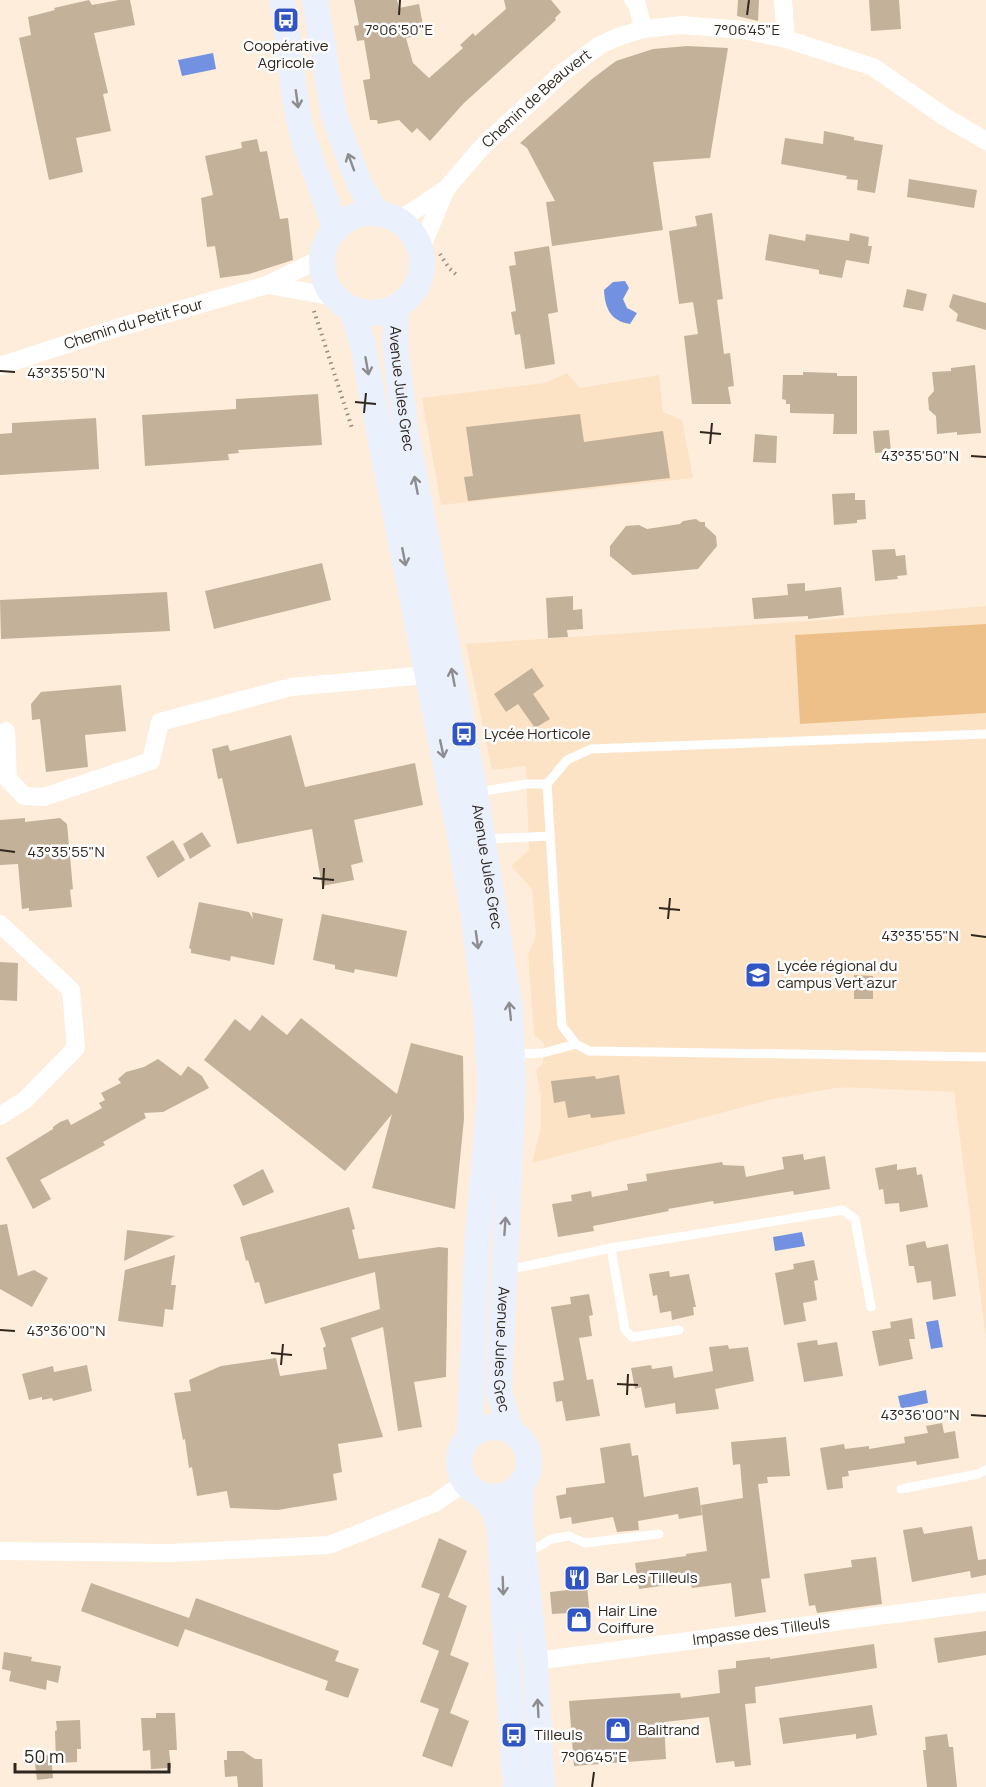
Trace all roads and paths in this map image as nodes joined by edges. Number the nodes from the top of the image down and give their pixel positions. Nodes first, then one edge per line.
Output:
1 (282, 0) edge
2 (315, 0) edge
3 (633, 0) edge
4 (783, 0) edge
5 (643, 29) junction
6 (786, 39) junction
7 (986, 141) edge
8 (446, 189) junction
9 (386, 216) junction
10 (335, 230) junction
11 (429, 251) junction
12 (322, 258) junction
13 (458, 276) dead end
14 (267, 285) junction
15 (344, 303) junction
16 (312, 306) dead end
17 (396, 307) junction
18 (0, 366) edge
19 (352, 428) dead end
20 (427, 675) junction
21 (6, 731) dead end
22 (986, 734) edge
23 (547, 784) junction
24 (476, 792) junction
25 (550, 836) junction
26 (483, 839) junction
27 (0, 924) edge
28 (576, 1044) junction
29 (513, 1054) junction
30 (986, 1057) edge
31 (0, 1116) edge
32 (611, 1248) junction
33 (504, 1269) junction
34 (871, 1307) dead end
35 (679, 1330) dead end
36 (510, 1430) junction
37 (470, 1436) junction
38 (986, 1470) edge
39 (521, 1486) junction
40 (474, 1489) junction
41 (901, 1489) dead end
42 (659, 1534) dead end
43 (0, 1551) edge
44 (524, 1551) junction
45 (986, 1602) edge
46 (535, 1661) junction
47 (516, 1787) edge
48 (542, 1787) edge

1 -> 10 street
9 -> 2 street
3 - 5 street
4 - 6 street
5 - 6 street, Chemin de Beauvert
5 - 8 street, Chemin de Beauvert
6 - 7 street, Chemin de Beauvert
8 - 9 street, Chemin de Beauvert
8 - 11 street, Chemin de Beauvert
9 - 10 street
9 - 11 street
10 - 12 street
11 - 13 path
11 - 17 street
12 - 14 street, Chemin du Petit Four
12 - 15 street
14 - 15 street, Chemin du Petit Four
14 - 18 street, Chemin du Petit Four
15 - 17 street
15 -> 20 street, Avenue Jules Grec
16 - 19 path
24 -> 17 street, Avenue Jules Grec
20 - 21 street
20 -> 37 street, Avenue Jules Grec
22 - 23 lane
23 - 24 lane
23 - 25 lane
24 - 26 street, Avenue Jules Grec
25 - 26 lane
25 - 28 lane
29 -> 26 street, Avenue Jules Grec
27 - 31 street
28 - 29 lane
28 - 30 lane
33 -> 29 street, Avenue Jules Grec
32 - 33 lane
32 - 34 lane
32 - 35 lane
33 - 36 street, Avenue Jules Grec
36 - 37 street
36 - 39 street
37 - 40 street
38 - 41 lane
39 - 40 street
39 - 44 street
40 - 43 street
40 -> 47 street
42 - 44 lane
44 - 46 street
45 - 46 street, Impasse des Tilleuls
48 -> 46 street

